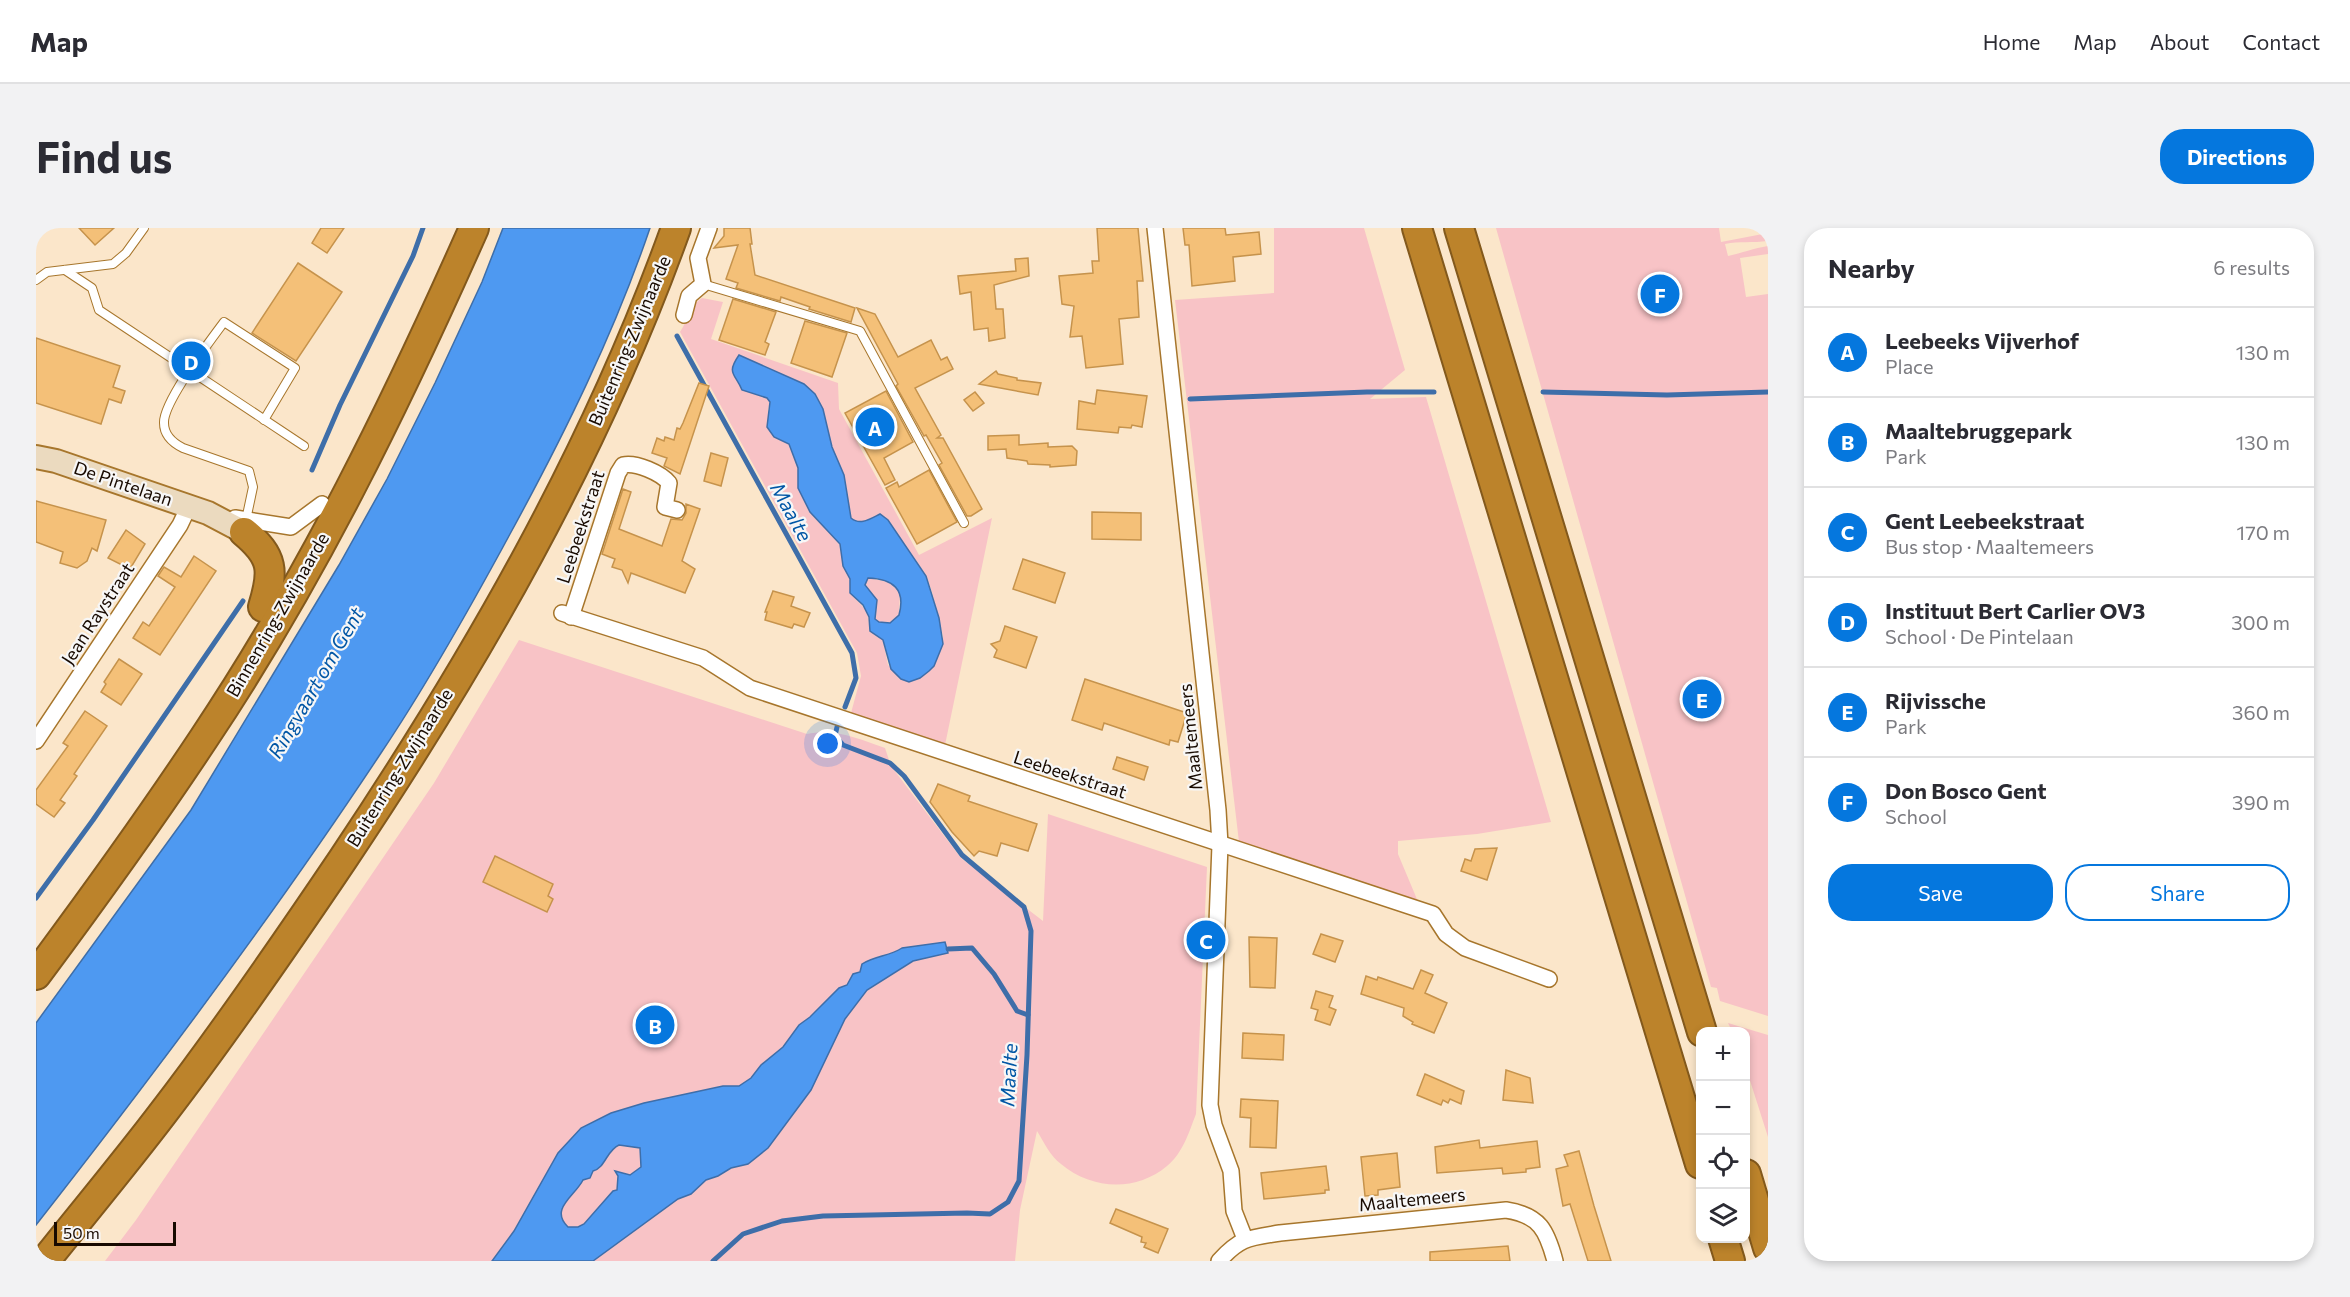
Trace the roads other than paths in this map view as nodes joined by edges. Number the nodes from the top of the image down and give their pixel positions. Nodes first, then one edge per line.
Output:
1 (144, 228) edge
2 (454, 228) edge
3 (474, 228) edge
4 (676, 228) edge
5 (709, 228) edge
6 (1155, 228) edge
7 (1417, 228) edge
8 (1459, 228) edge
9 (65, 270) junction
10 (36, 280) edge
11 (703, 284) junction
12 (684, 315) dead end
13 (189, 370) junction
14 (264, 420) junction
15 (304, 446) dead end
16 (36, 457) edge
17 (322, 504) junction
18 (199, 510) junction
19 (677, 510) dead end
20 (964, 523) dead end
21 (245, 526) junction
22 (263, 607) junction
23 (205, 737) junction
24 (36, 741) edge
25 (1220, 845) junction
26 (36, 975) edge
27 (1549, 979) dead end
28 (1700, 1027) edge
29 (141, 1141) junction
30 (1696, 1148) edge
31 (1750, 1187) edge
32 (1245, 1239) junction
33 (1724, 1243) edge
34 (1768, 1248) edge
35 (45, 1261) edge
36 (69, 1261) edge
37 (1219, 1261) edge
38 (1556, 1261) edge
39 (1730, 1261) edge

1 - 9 lane
2 - 17 highway
3 - 23 highway, Binnenring-Zwijnaarde
4 - 29 highway, Buitenring-Zwijnaarde
5 - 11 street
6 - 25 street, Maaltemeers
7 - 30 highway
8 - 28 highway
9 - 10 lane
9 - 13 lane
11 - 12 street
11 - 20 lane
13 - 14 lane
13 - 14 lane
13 - 21 lane
14 - 15 lane
16 - 18 main road, De Pintelaan
17 - 21 street
17 - 22 highway
18 - 21 main road, De Pintelaan
18 - 24 street, Jean Raystraat
19 - 25 street, Leebeekstraat
21 - 22 highway
22 - 23 highway
23 - 26 highway, Binnenring-Zwijnaarde
25 - 27 street, Leebeekstraat
25 - 32 street, Maaltemeers
29 - 35 highway, Buitenring-Zwijnaarde
29 - 36 highway
31 - 34 highway
32 - 37 street, Maaltemeers
32 - 38 street, Maaltemeers
33 - 39 highway

